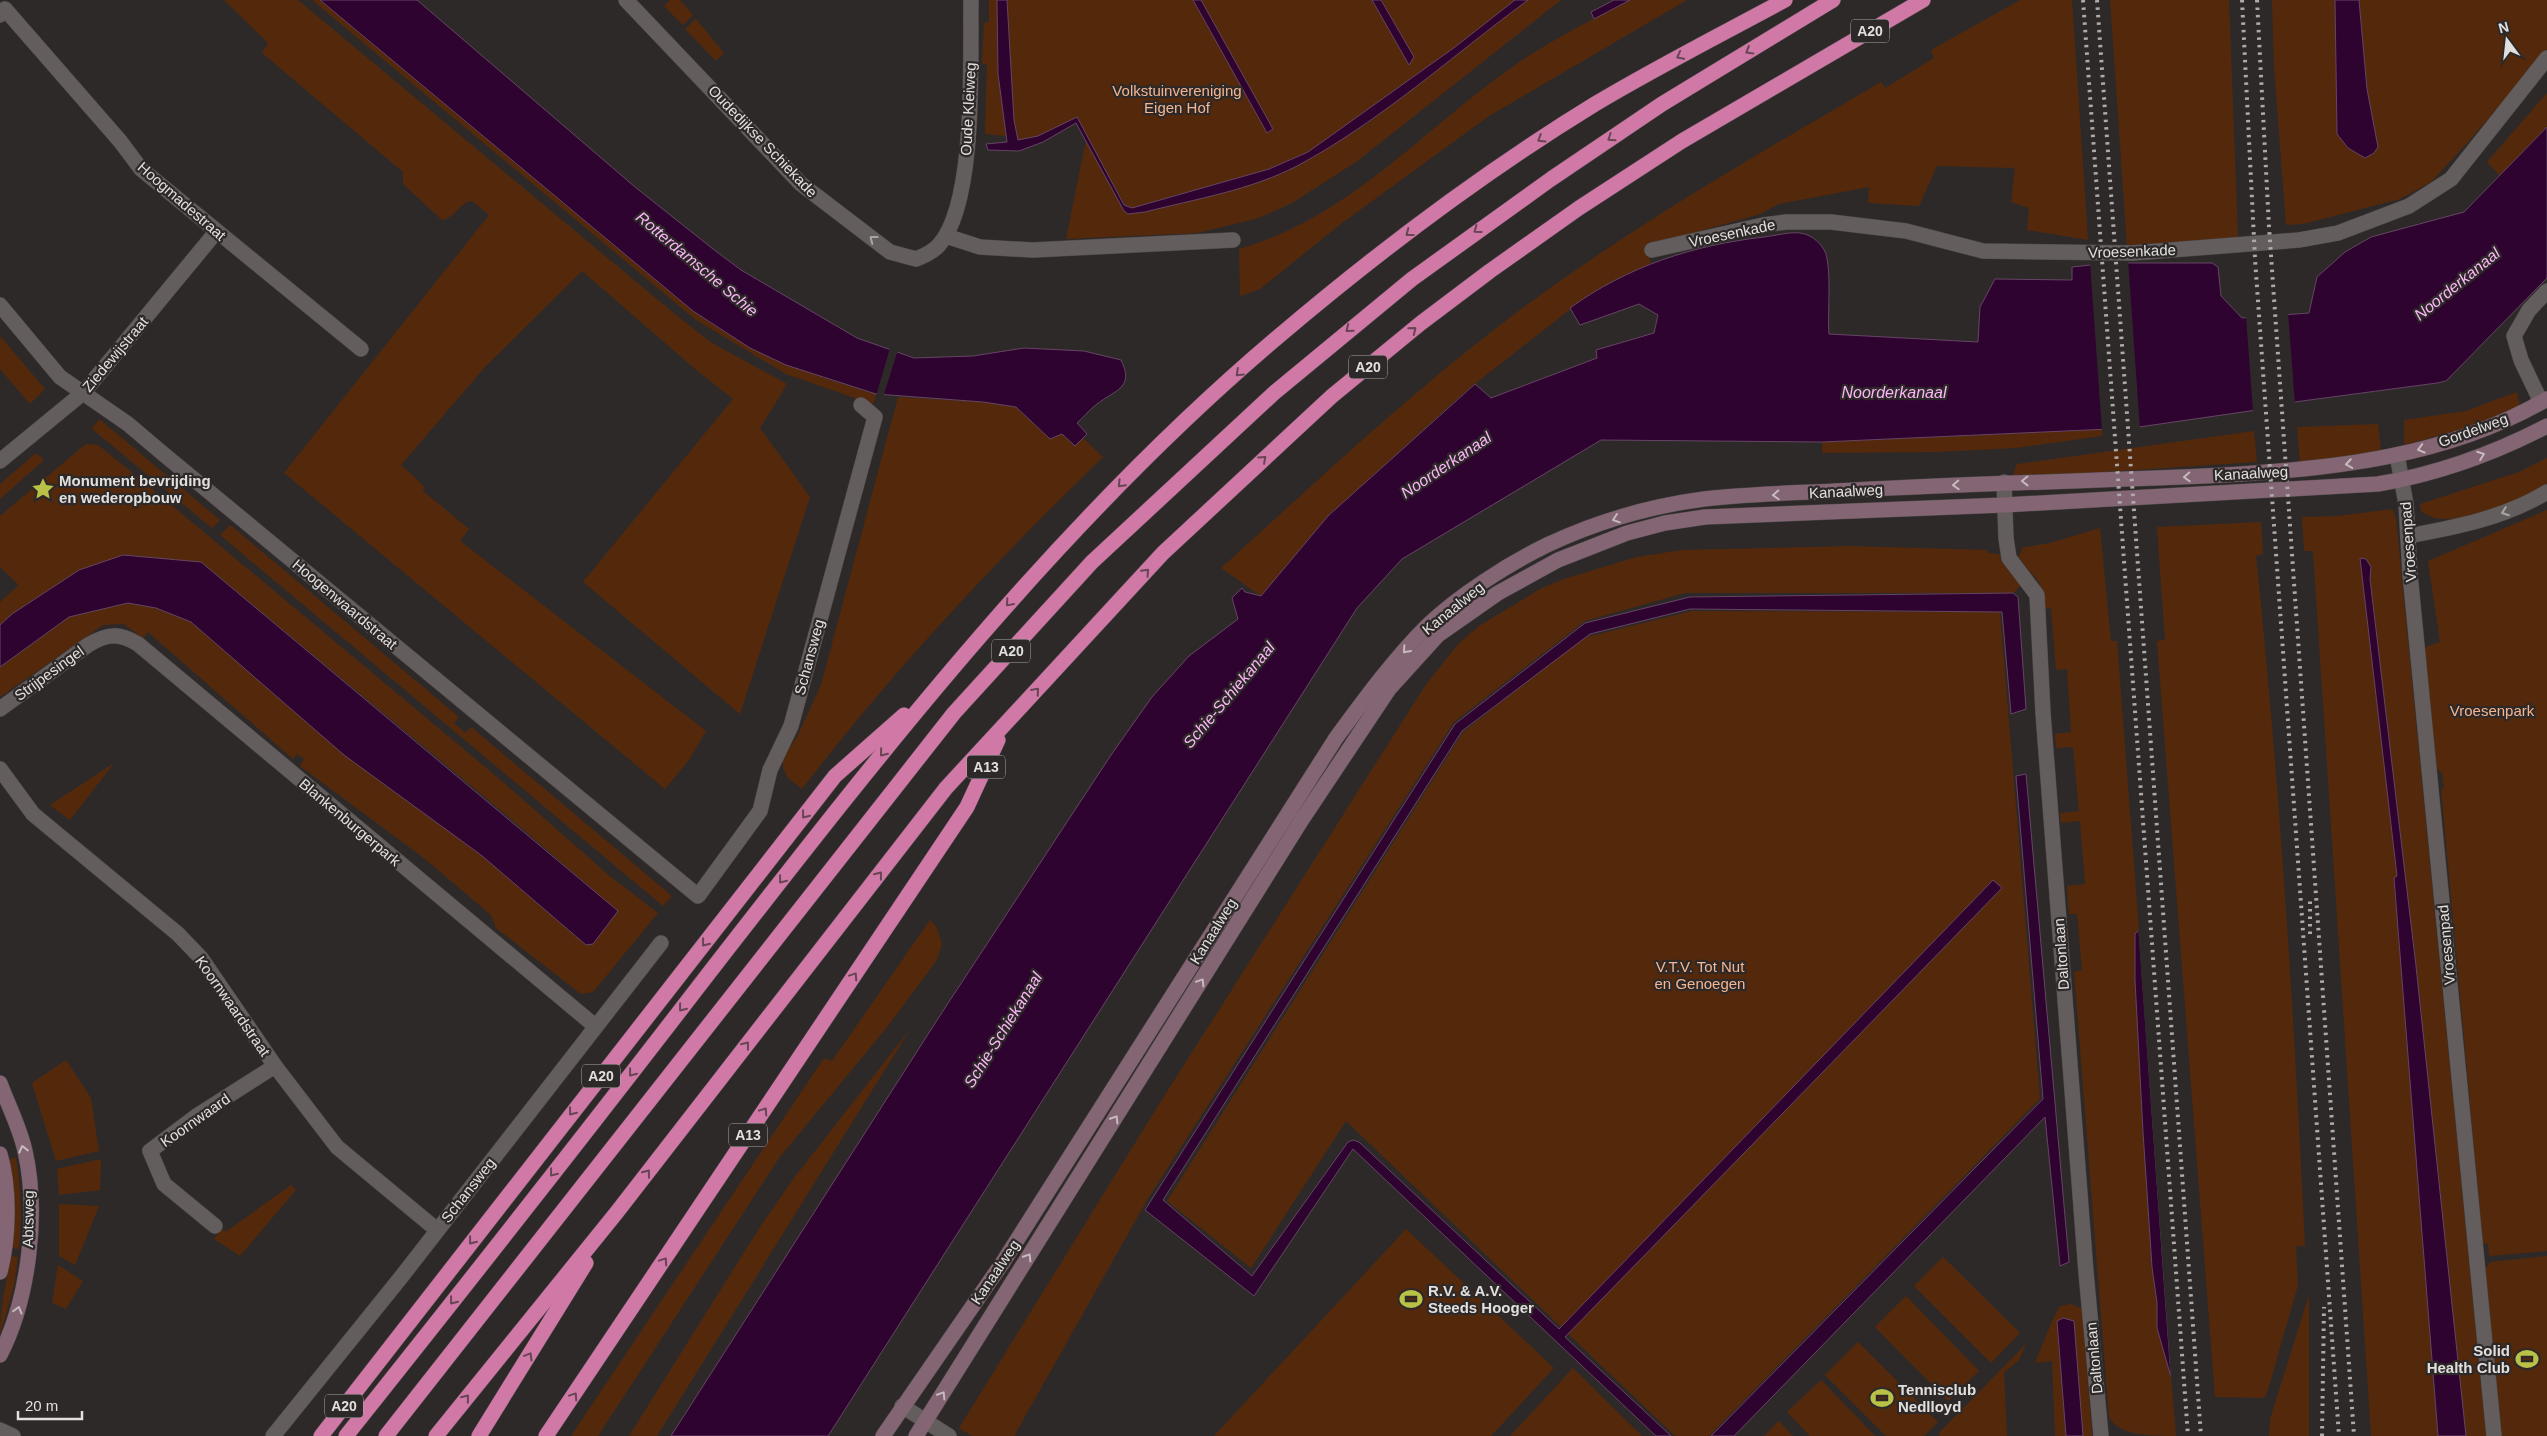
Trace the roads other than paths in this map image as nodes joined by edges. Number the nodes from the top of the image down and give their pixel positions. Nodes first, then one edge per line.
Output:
1 (626, 0) edge
2 (971, 0) edge
3 (1785, 0) edge
4 (1833, 0) edge
5 (1923, 0) edge
6 (2, 12) edge
7 (2547, 58) edge
8 (216, 232) junction
9 (946, 236) junction
10 (1233, 240) dead end
11 (1652, 250) dead end
12 (916, 259) joint
13 (2547, 291) edge
14 (0, 305) edge
15 (361, 349) dead end
16 (84, 392) junction
17 (2544, 400) edge
18 (861, 404) dead end
19 (2547, 426) edge
20 (2397, 455) junction
21 (0, 461) edge
22 (2402, 480) junction
23 (2004, 482) junction
24 (2547, 492) edge
25 (2004, 505) junction
26 (2408, 536) junction
27 (98, 639) joint
28 (935, 687) junction
29 (0, 709) edge
30 (1004, 728) junction
31 (0, 769) edge
32 (698, 896) joint
33 (661, 943) dead end
34 (596, 1026) junction
35 (275, 1066) junction
36 (0, 1083) edge
37 (0, 1154) edge
38 (617, 1212) junction
39 (215, 1226) dead end
40 (437, 1230) junction
41 (0, 1272) edge
42 (0, 1355) edge
43 (902, 1406) junction
44 (926, 1421) junction
45 (0, 1430) edge
46 (13, 1436) edge
47 (273, 1436) edge
48 (320, 1436) edge
49 (346, 1436) edge
50 (386, 1436) edge
51 (436, 1436) edge
52 (479, 1436) edge
53 (546, 1436) edge
54 (883, 1436) edge
55 (916, 1436) edge
56 (949, 1436) edge
57 (2101, 1436) edge
58 (2494, 1436) edge

12 -> 1 street, Oudedijkse Schiekade
2 - 9 street, Oude Kleiweg
3 -> 28 highway, A20
4 -> 50 highway, A20
30 -> 5 highway, A20
6 - 8 street, Hoogmadestraat
7 - 11 street, Vroesenkade
8 - 15 street, Hoogmadestraat
8 - 16 street, Ziedewijstraat
9 - 10 street
9 - 12 street, Oude Kleiweg
13 - 17 street
14 - 16 street, Hoogenwaardstraat
16 - 21 street, Ziedewijstraat
16 - 32 street, Hoogenwaardstraat
17 -> 20 main road, Gordelweg
18 - 32 street, Schansweg
22 -> 19 main road, Gordelweg
20 - 22 street, Vroesenpad
20 -> 23 main road, Kanaalweg
22 - 25 main road, Kanaalweg
22 - 26 street, Vroesenpad
23 - 25 street, Daltonlaan
23 -> 43 main road, Kanaalweg
24 -> 26 street
44 -> 25 main road, Kanaalweg
25 - 57 street, Daltonlaan
26 - 58 street, Vroesenpad
27 - 29 street, Strijpesingel
27 - 34 street, Blankenburgerpark
28 -> 48 highway, A20
28 -> 49 highway, A20
38 -> 30 highway, A20
53 -> 30 highway, A13
31 - 35 street, Koornwaardstraat
33 - 34 street, Schansweg
34 - 40 street, Schansweg
35 - 39 street, Koornwaard
35 - 40 street, Koornwaardstraat
42 -> 36 main road, Abtsweg
37 - 41 main road, Abtsweg
51 -> 38 highway, A20
52 -> 38 highway, A20
40 - 47 street, Schansweg
43 - 44 street
43 - 54 main road, Kanaalweg
44 - 55 main road, Kanaalweg
44 - 56 street
45 - 46 street

